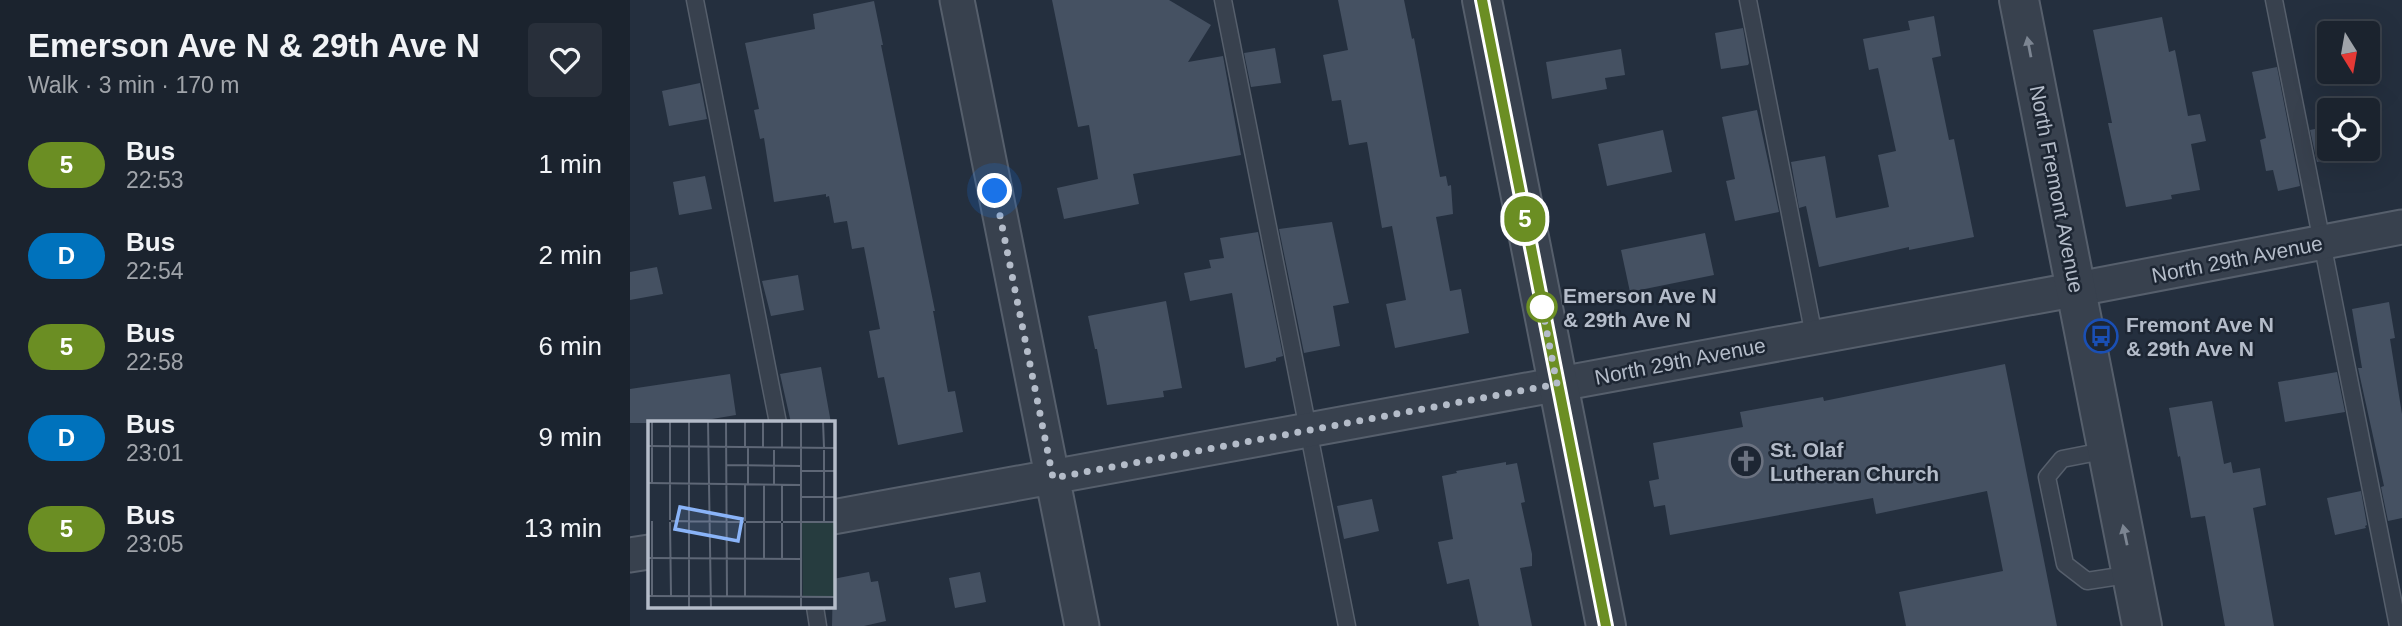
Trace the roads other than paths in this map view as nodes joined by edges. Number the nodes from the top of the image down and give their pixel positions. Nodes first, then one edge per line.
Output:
1 (695, 0) edge
2 (957, 0) edge
3 (1223, 0) edge
4 (1482, 0) edge
5 (1748, 0) edge
6 (2020, 0) edge
7 (2274, 0) edge
8 (2402, 227) edge
9 (2321, 243) junction
10 (2078, 289) junction
11 (1814, 336) junction
12 (1557, 384) junction
13 (778, 421) edge
14 (1308, 429) junction
15 (2108, 450) junction
16 (1053, 478) junction
17 (835, 517) edge
18 (648, 552) edge
19 (630, 555) edge
20 (2133, 574) junction
21 (814, 608) edge
22 (818, 626) edge
23 (1082, 626) edge
24 (1347, 626) edge
25 (1606, 626) edge
26 (2142, 626) edge
27 (2398, 626) edge

1 - 13 lane
2 - 16 street
3 - 14 lane
4 - 12 street
5 - 11 lane
10 -> 6 street, North Fremont Avenue
7 - 9 lane
8 - 9 street, North 29th Avenue
9 - 10 street, North 29th Avenue
9 - 27 lane
10 - 11 street, North 29th Avenue
10 - 15 street, North Fremont Avenue
11 - 12 street, North 29th Avenue
12 - 14 street, North 29th Avenue
12 - 25 street
14 - 16 street, North 29th Avenue
14 - 24 lane
20 -> 15 street, North Fremont Avenue
15 - 20 lane
16 - 17 street, North 29th Avenue
16 - 23 street
18 - 19 street
20 - 26 street, North Fremont Avenue
21 - 22 lane

